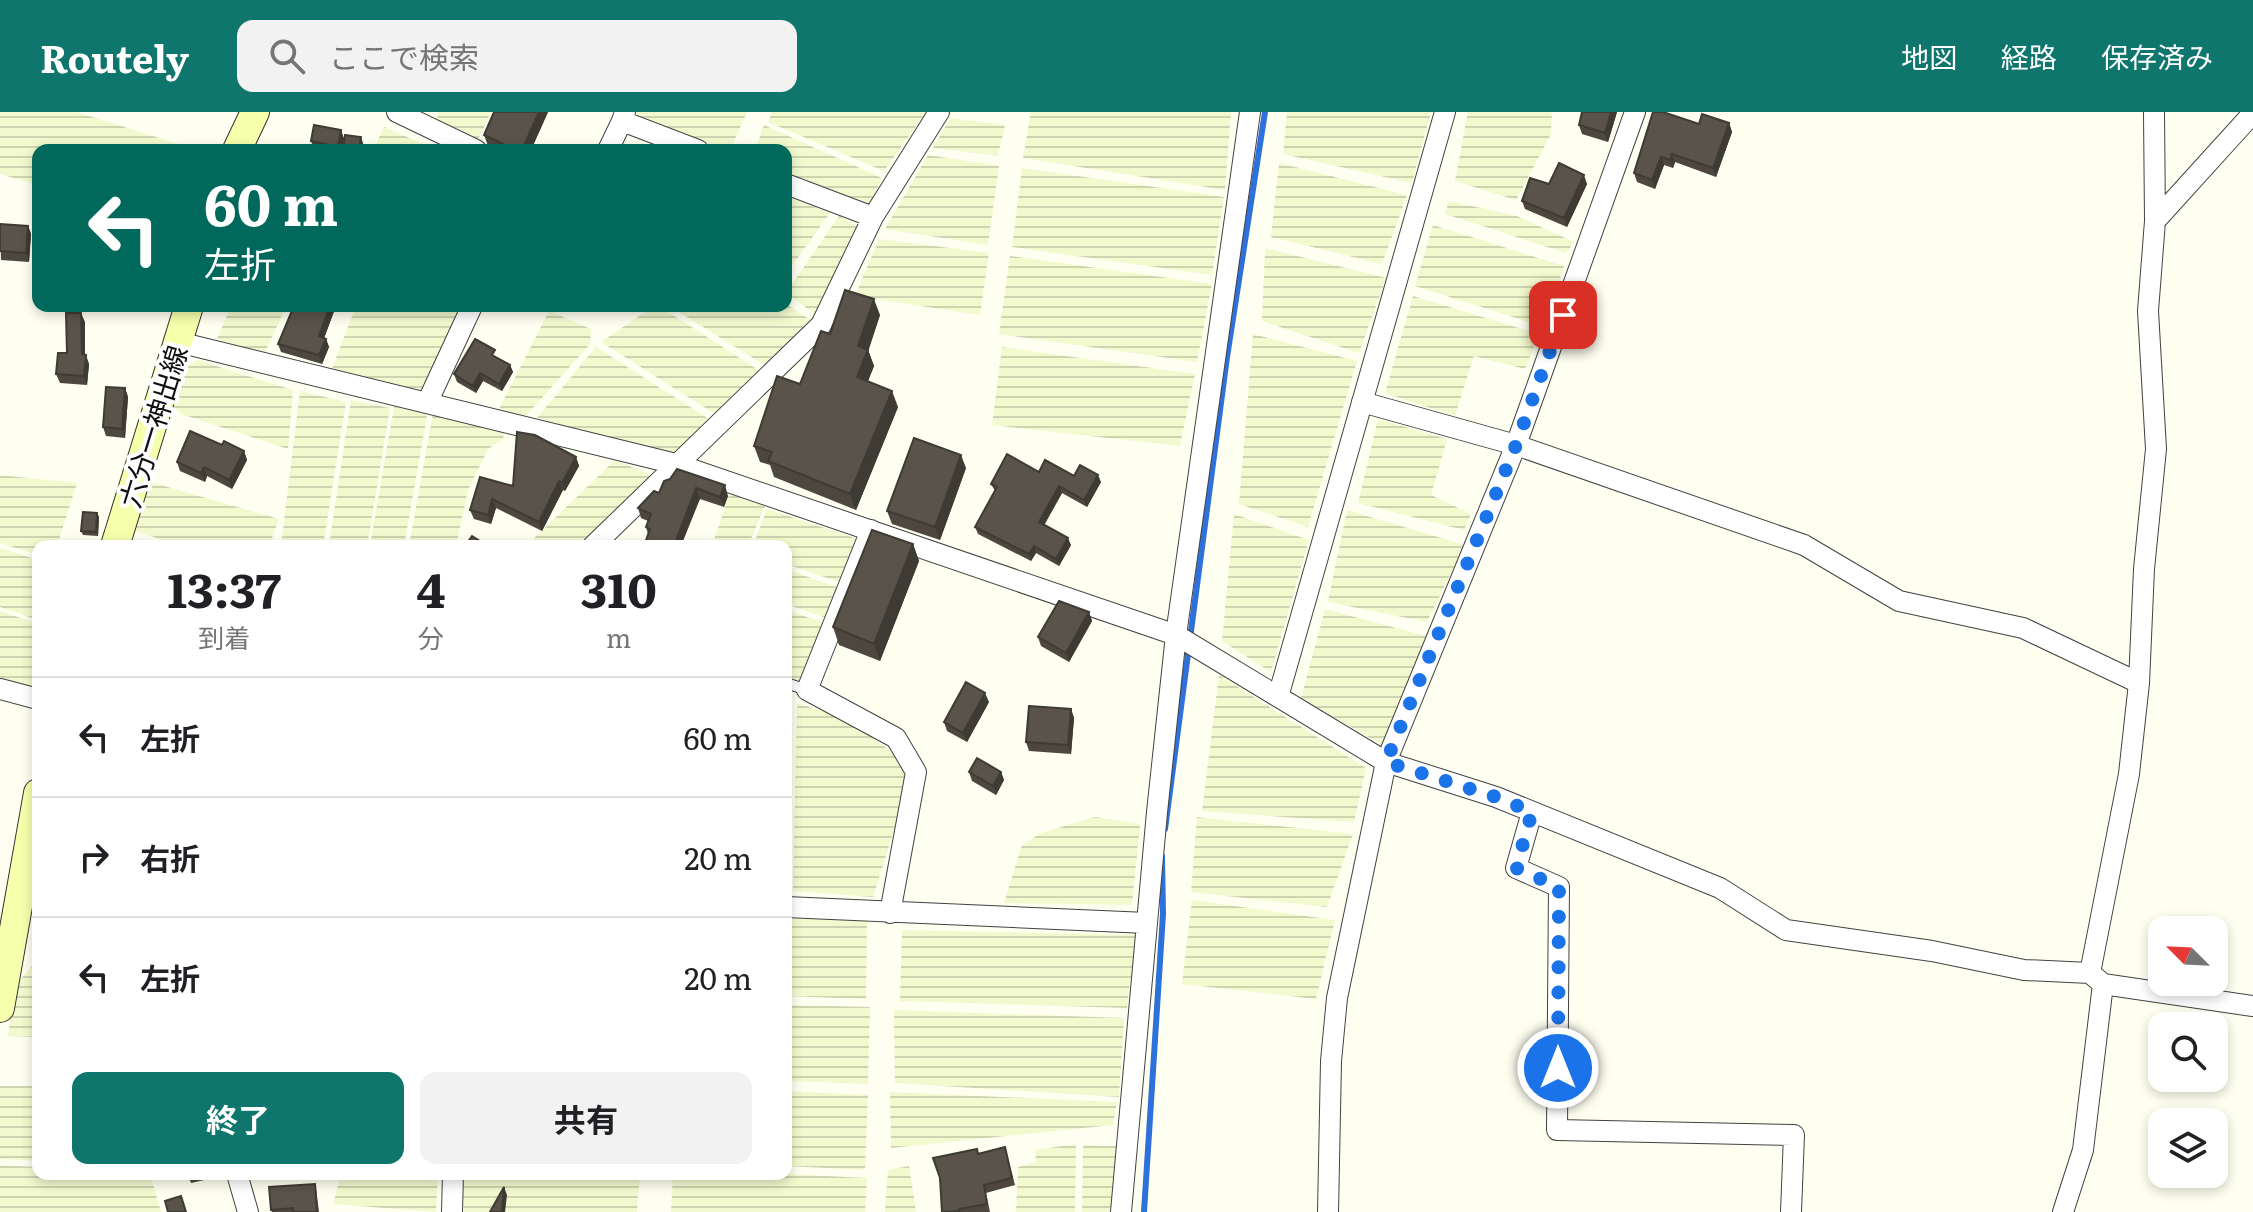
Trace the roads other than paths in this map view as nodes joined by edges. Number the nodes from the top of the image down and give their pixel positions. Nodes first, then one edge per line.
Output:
1 (255, 112) edge
2 (397, 112) edge
3 (939, 112) edge
4 (1250, 112) edge
5 (1445, 112) edge
6 (1635, 112) edge
7 (2154, 112) edge
8 (2253, 113) edge
9 (623, 116) edge
10 (240, 144) edge
11 (464, 144) edge
12 (611, 144) edge
13 (685, 144) edge
14 (792, 186) edge
15 (873, 217) junction
16 (2155, 221) junction
17 (187, 312) edge
18 (469, 312) edge
19 (178, 342) junction
20 (1362, 402) junction
21 (427, 403) junction
22 (1516, 445) junction
23 (676, 464) junction
24 (871, 530) junction
25 (117, 540) edge
26 (599, 540) edge
27 (1176, 635) junction
28 (2139, 683) junction
29 (792, 685) edge
30 (0, 689) edge
31 (807, 690) junction
32 (32, 697) edge
33 (1278, 697) junction
34 (1386, 762) junction
35 (1532, 812) junction
36 (32, 831) edge
37 (792, 907) edge
38 (890, 913) junction
39 (1147, 923) junction
40 (2097, 978) junction
41 (2253, 1006) edge
42 (0, 1008) edge
43 (239, 1180) edge
44 (453, 1180) edge
45 (248, 1212) edge
46 (452, 1212) edge
47 (1121, 1212) edge
48 (1328, 1212) edge
49 (1791, 1212) edge
50 (2063, 1212) edge

1 - 10 main road
2 - 11 street
3 - 15 street
4 - 27 street
5 - 20 street
6 - 22 street
7 - 16 street
8 - 16 street
9 - 12 street
9 - 13 street
14 - 15 street
15 - 23 street
16 - 28 street
17 - 19 main road, 六分一神出線
18 - 21 street
19 - 21 street
19 - 25 main road, 六分一神出線
20 - 22 street
20 - 33 street
21 - 23 street
22 - 28 street
22 - 34 street
23 - 24 street
23 - 26 street
24 - 27 street
24 - 31 street
27 - 33 street
27 - 39 street
28 - 40 street
29 - 31 lane
30 - 32 street
31 - 38 street
33 - 34 street
34 - 35 street
34 - 48 street
35 - 40 street
35 - 49 street
36 - 42 main road
37 - 38 street
38 - 39 street
39 - 47 street
40 - 41 street
40 - 50 street
43 - 45 street
44 - 46 street

